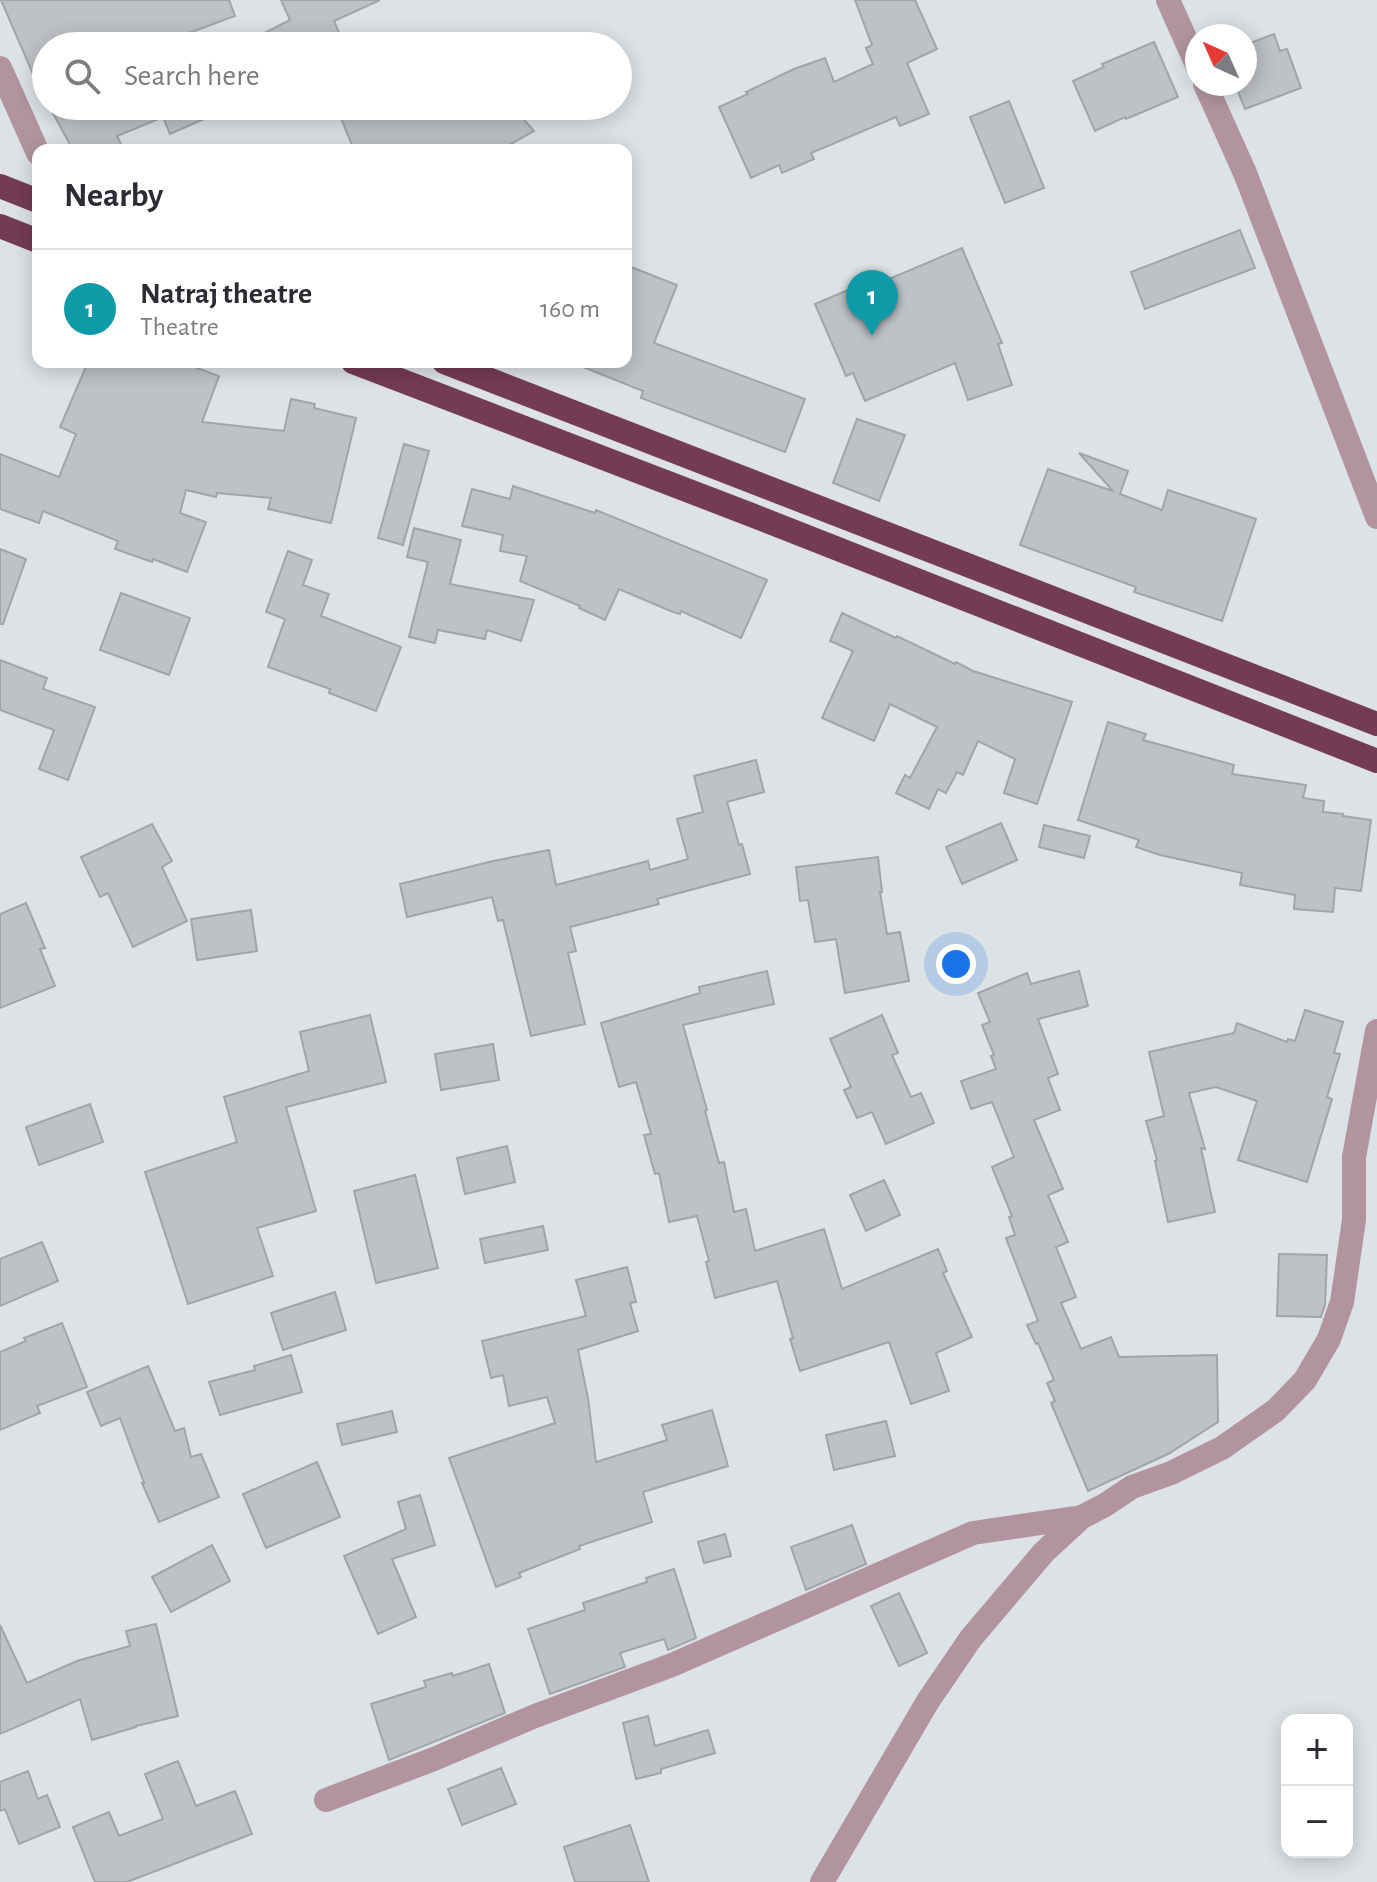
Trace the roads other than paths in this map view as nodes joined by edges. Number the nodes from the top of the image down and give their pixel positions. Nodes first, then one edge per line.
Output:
1 (1168, 0) edge
2 (1185, 38) edge
3 (0, 68) edge
4 (1210, 96) edge
5 (34, 144) edge
6 (0, 186) edge
7 (32, 199) edge
8 (0, 226) edge
9 (32, 239) edge
10 (369, 368) edge
11 (459, 368) edge
12 (1377, 517) edge
13 (1377, 724) edge
14 (1377, 761) edge
15 (1377, 1031) edge
16 (1082, 1517) junction
17 (326, 1800) dead end
18 (822, 1882) edge

1 - 2 street
3 - 5 street
4 - 12 street
6 - 7 highway
8 - 9 highway
10 - 14 highway
11 - 13 highway
15 - 16 street
16 - 17 street
16 - 18 street

